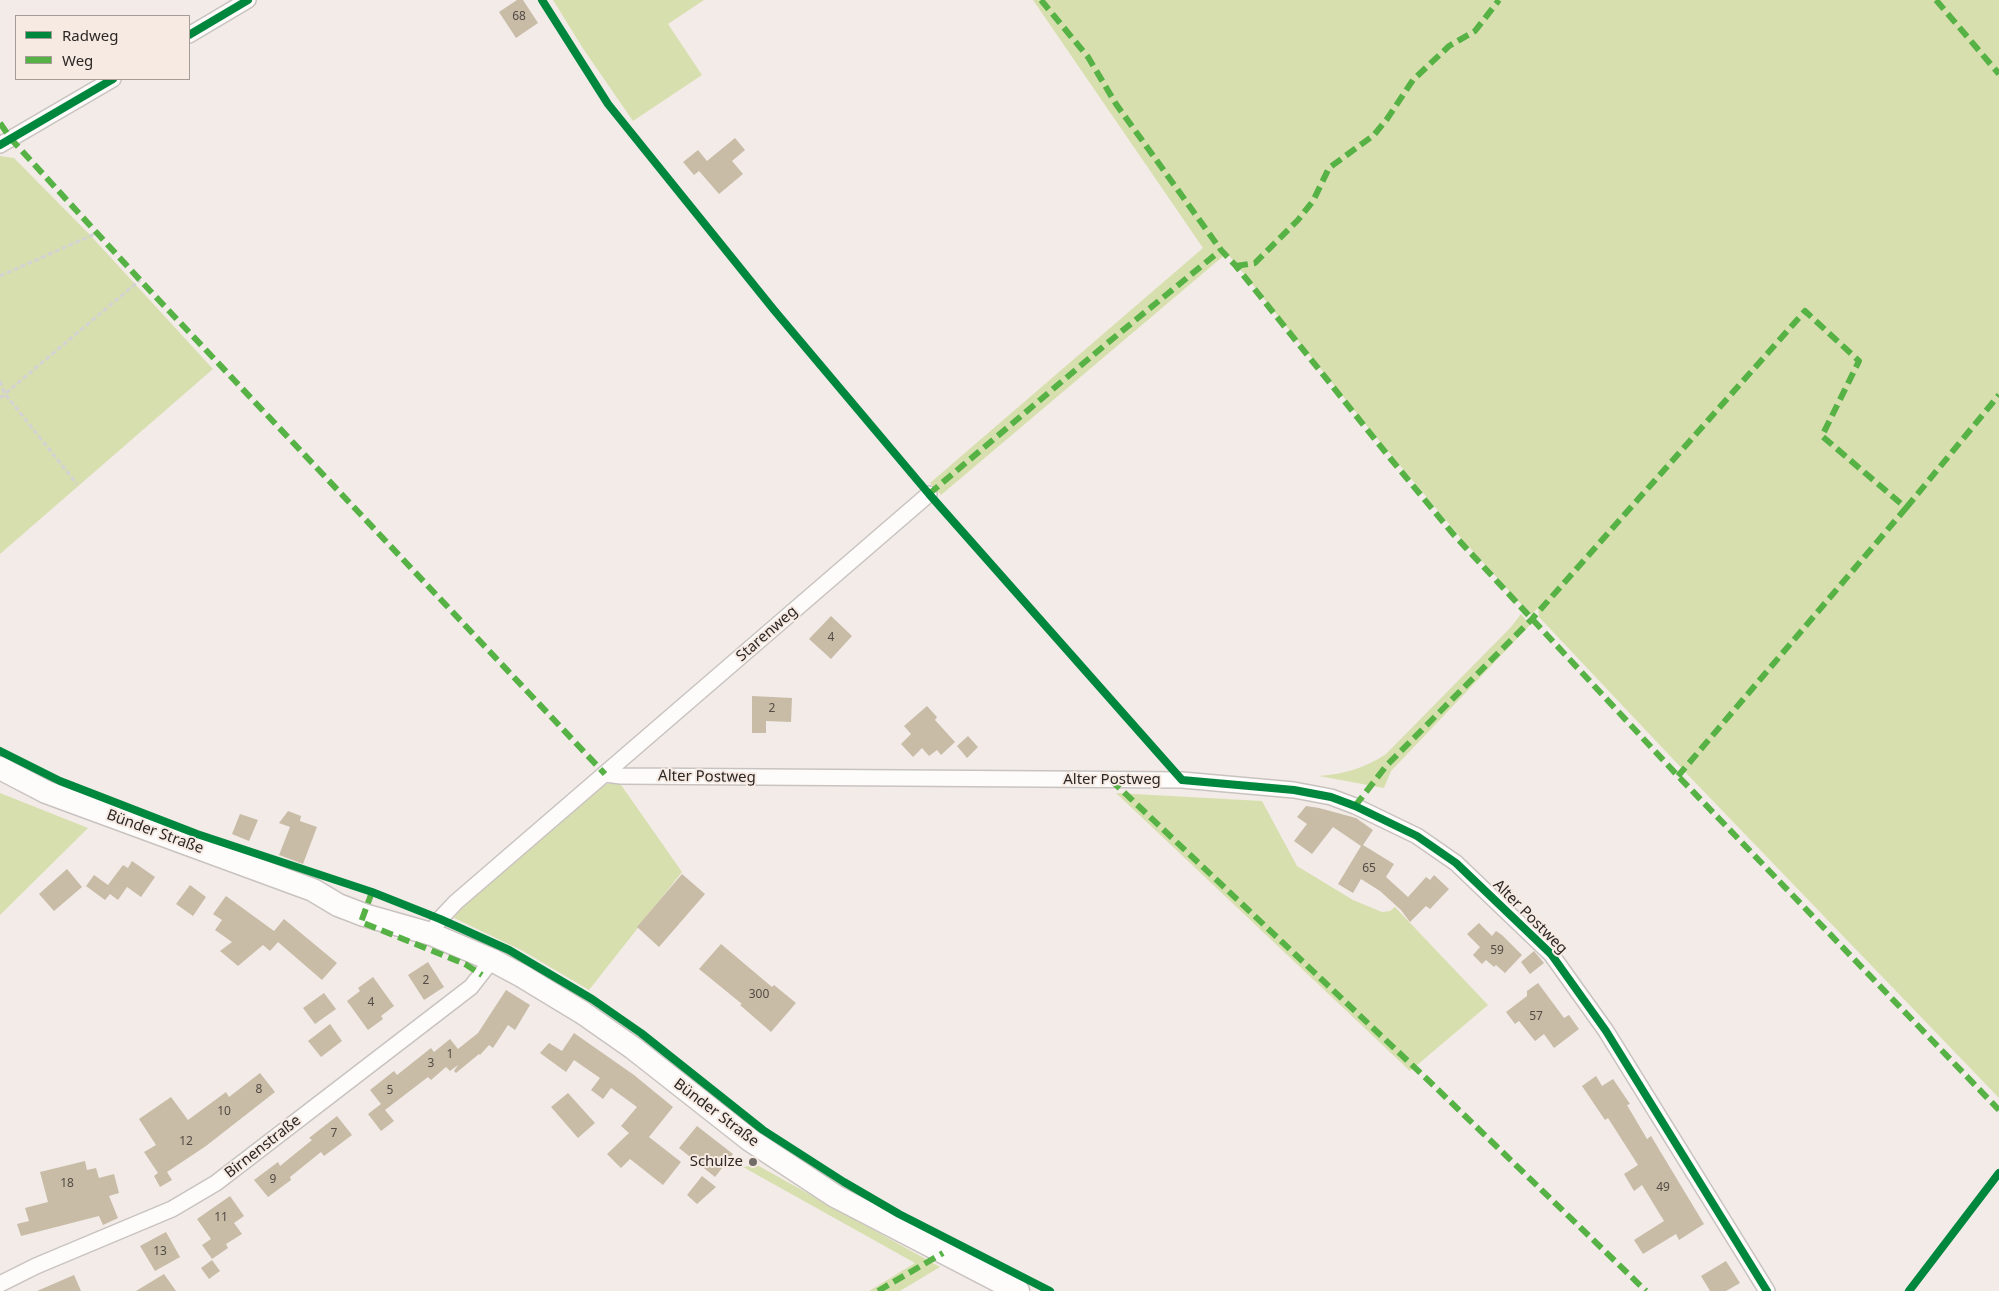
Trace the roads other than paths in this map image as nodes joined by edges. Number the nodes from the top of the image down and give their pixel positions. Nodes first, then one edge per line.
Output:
1 (248, 0) edge
2 (190, 34) edge
3 (111, 80) edge
4 (0, 145) edge
5 (929, 494) dead end
6 (0, 768) edge
7 (605, 774) junction
8 (425, 932) junction
9 (492, 960) junction
10 (0, 1284) edge
11 (1018, 1291) edge
12 (1767, 1291) edge

1 - 2 street
3 - 4 street
5 - 7 street, Starenweg
6 - 8 main road, Bünder Straße
7 - 8 street
7 - 12 street, Alter Postweg
8 - 9 main road, Bünder Straße
9 - 10 street, Birnenstraße
9 - 11 main road, Bünder Straße

